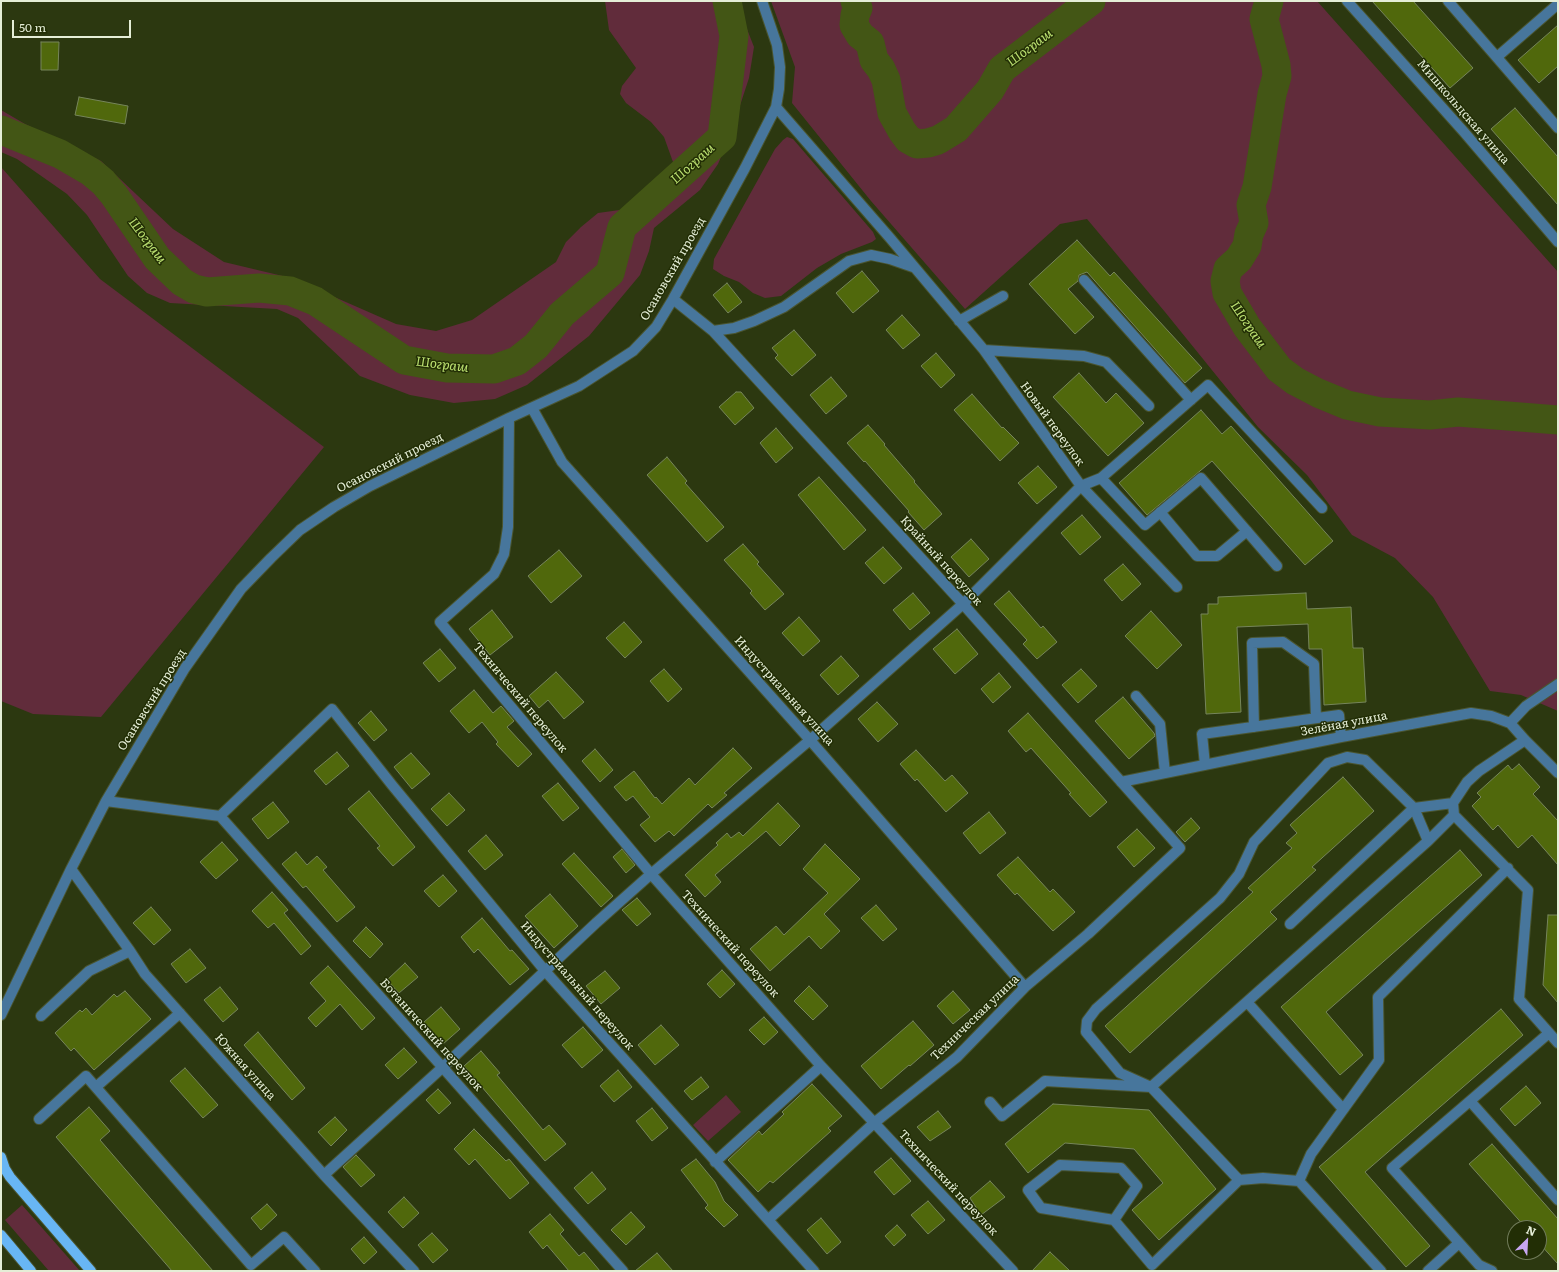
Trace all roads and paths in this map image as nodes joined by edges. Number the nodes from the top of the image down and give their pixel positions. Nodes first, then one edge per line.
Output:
1 (762, 1) edge
2 (1347, 1) edge
3 (1448, 1) edge
4 (1558, 4) edge
5 (1497, 57) junction
6 (776, 107) junction
7 (1558, 128) edge
8 (1558, 242) edge
9 (915, 268) junction
10 (1084, 280) dead end
11 (1003, 296) dead end
12 (673, 300) junction
13 (959, 321) junction
14 (713, 331) junction
15 (984, 350) junction
16 (1191, 400) junction
17 (1149, 406) dead end
18 (532, 408) junction
19 (509, 418) junction
20 (1101, 478) junction
21 (1081, 486) junction
22 (1322, 508) dead end
23 (1160, 512) junction
24 (1247, 531) junction
25 (1277, 566) dead end
26 (1177, 587) dead end
27 (963, 604) junction
28 (1558, 684) edge
29 (1136, 696) dead end
30 (1316, 718) junction
31 (1510, 723) junction
32 (1254, 727) junction
33 (1341, 737) junction
34 (810, 740) junction
35 (1525, 740) junction
36 (1205, 765) junction
37 (1165, 773) junction
38 (1558, 773) edge
39 (1121, 782) junction
40 (106, 801) junction
41 (1453, 803) junction
42 (1414, 808) junction
43 (1454, 815) junction
44 (220, 816) junction
45 (1428, 841) junction
46 (1180, 848) joint
47 (1508, 868) junction
48 (71, 869) junction
49 (651, 874) junction
50 (1290, 924) dead end
51 (130, 951) junction
52 (546, 972) junction
53 (1025, 986) junction
54 (1247, 1002) junction
55 (180, 1013) junction
56 (1, 1015) edge
57 (41, 1016) dead end
58 (1550, 1033) junction
59 (1558, 1043) edge
60 (821, 1066) junction
61 (443, 1067) junction
62 (96, 1087) junction
63 (1152, 1087) junction
64 (990, 1102) dead end
65 (1470, 1102) junction
66 (1343, 1109) junction
67 (39, 1119) dead end
68 (874, 1123) junction
69 (1, 1157) edge
70 (715, 1162) junction
71 (324, 1175) junction
72 (1239, 1180) junction
73 (1299, 1181) junction
74 (1558, 1200) edge
75 (769, 1219) junction
76 (1114, 1220) junction
77 (1, 1236) edge
78 (1459, 1243) junction
79 (31, 1271) edge
80 (91, 1271) edge
81 (314, 1271) edge
82 (414, 1271) edge
83 (623, 1271) edge
84 (814, 1271) edge
85 (1014, 1271) edge
86 (1381, 1271) edge
87 (1428, 1271) edge
88 (1492, 1271) edge

1 - 6 street, Осановский проезд
2 - 8 street, Мишкольцская улица
3 - 5 street
4 - 5 street
5 - 7 street
6 - 9 street, Новый переулок
6 - 12 street, Осановский проезд
9 - 13 street, Новый переулок
9 - 14 street
10 - 16 street
11 - 13 street
12 - 14 street, Крайный переулок
12 - 18 street, Осановский проезд
13 - 15 street, Новый переулок
14 - 27 street, Крайный переулок
15 - 17 street
15 - 21 street, Новый переулок
16 - 20 street
16 - 22 street
18 - 19 street, Осановский проезд
18 - 34 street, Индустриальная улица
19 - 40 street, Осановский проезд
19 - 49 street, Технический переулок
20 - 21 street
20 - 23 street
21 - 26 street, Новый переулок
21 - 27 street
23 - 24 street
23 - 24 street
24 - 25 street
27 - 34 street
27 - 39 street, Крайный переулок
28 - 31 street
29 - 37 street
30 - 32 street
30 - 32 street
30 - 33 street
31 - 33 street, Зелёная улица
31 - 35 street
32 - 36 street
33 - 36 street, Зелёная улица
34 - 49 street
34 - 53 street, Индустриальная улица
35 - 38 street
35 - 41 street
36 - 37 street, Зелёная улица
37 - 39 street, Зелёная улица
39 - 46 street, Крайный переулок
40 - 44 street
40 - 48 street, Осановский проезд
41 - 42 street
41 - 43 street
42 - 45 street
42 - 50 street
42 - 63 street
43 - 45 street
43 - 47 street
44 - 52 street, Индустриальный переулок
44 - 61 street, Ботанический переулок
45 - 54 street
46 - 53 street, Техническая улица
47 - 58 street
47 - 66 street
48 - 51 street, Южная улица
48 - 56 street, Осановский проезд
49 - 52 street
49 - 60 street, Технический переулок
51 - 55 street, Южная улица
51 - 57 street
52 - 61 street
52 - 70 street, Индустриальный переулок
53 - 68 street, Техническая улица
54 - 63 street
54 - 66 street
55 - 62 street
55 - 71 street, Южная улица
58 - 59 street
58 - 65 street
60 - 68 street, Технический переулок
60 - 70 street
61 - 71 street
61 - 83 street, Ботанический переулок
62 - 67 street
62 - 81 street
63 - 64 street
63 - 72 street
65 - 74 street
65 - 78 street
66 - 73 street
68 - 75 street, Техническая улица
68 - 85 street, Технический переулок
69 - 80 main road
70 - 75 street, Индустриальный переулок
71 - 82 street, Южная улица
72 - 73 street
72 - 76 street
73 - 86 street
75 - 84 street, Индустриальный переулок
76 - 76 street
77 - 79 main road
78 - 87 street
78 - 88 street

